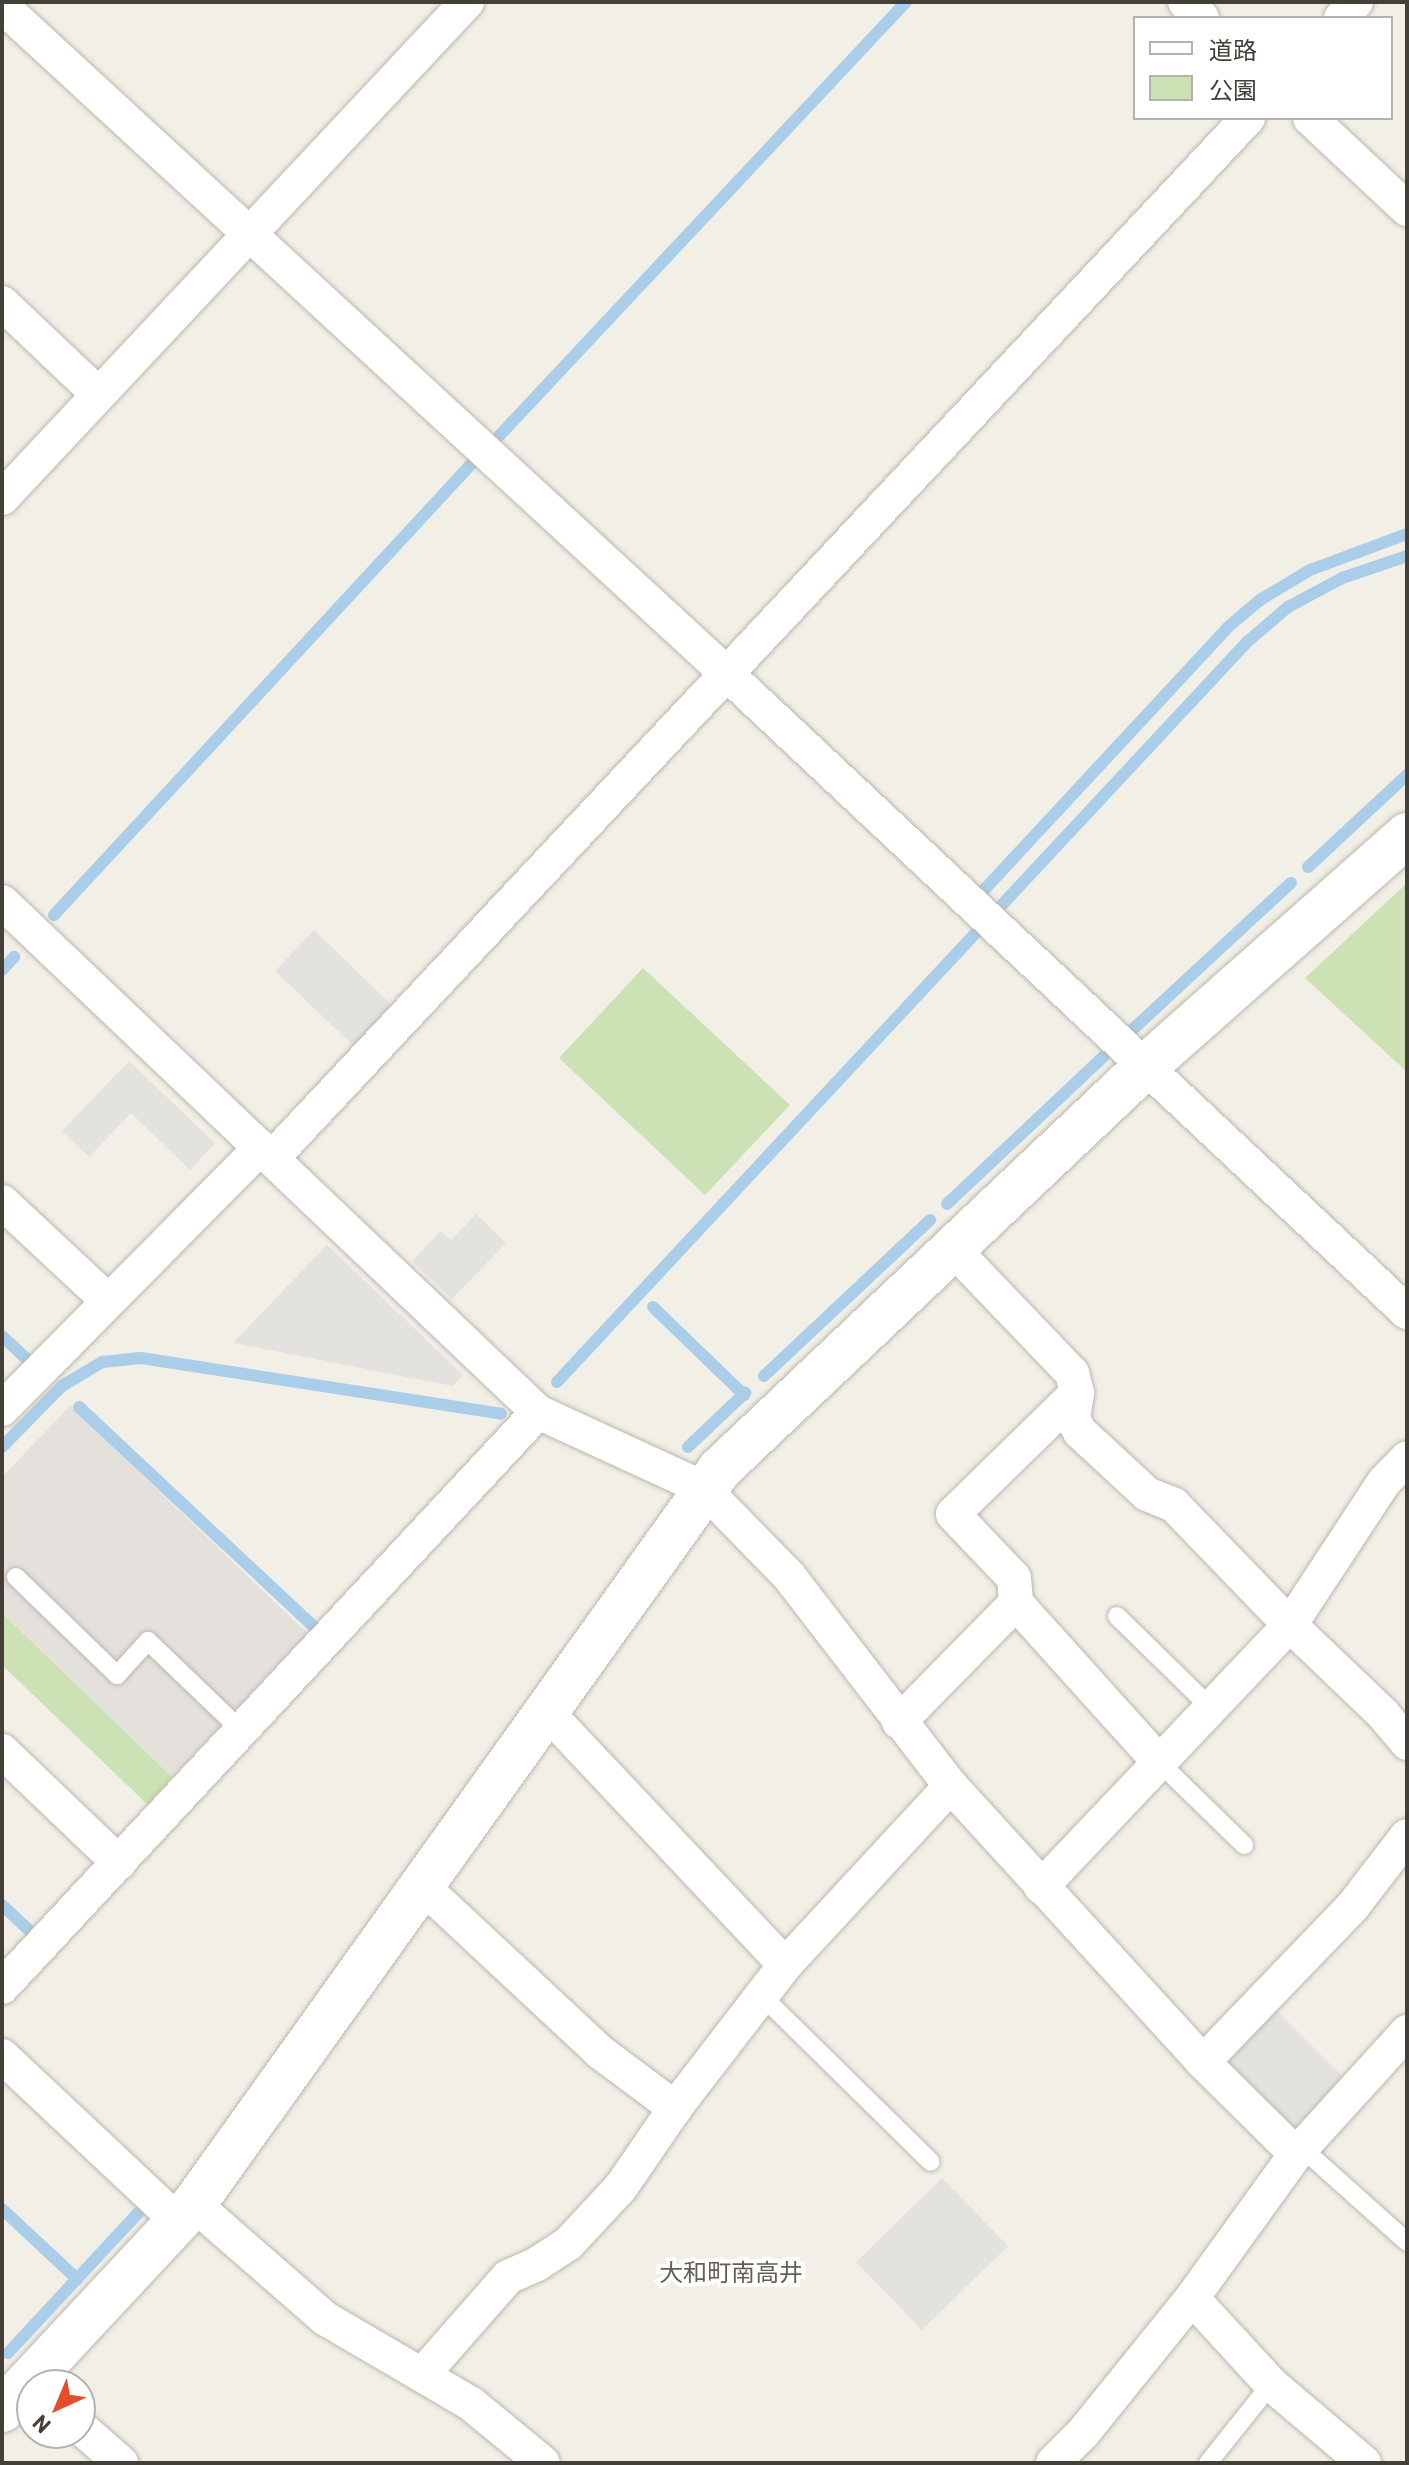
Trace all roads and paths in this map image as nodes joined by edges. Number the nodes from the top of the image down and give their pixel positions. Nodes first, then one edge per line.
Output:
1 (467, 2) edge
2 (1185, 2) edge
3 (2, 6) edge
4 (1200, 16) edge
5 (1246, 120) edge
6 (1312, 120) edge
7 (1407, 209) edge
8 (247, 234) junction
9 (2, 303) edge
10 (98, 394) junction
11 (2, 498) edge
12 (726, 673) junction
13 (1407, 835) edge
14 (2, 902) edge
15 (1146, 1066) junction
16 (267, 1152) junction
17 (2, 1202) edge
18 (953, 1249) junction
19 (108, 1301) junction
20 (1407, 1312) edge
21 (1077, 1393) junction
22 (2, 1409) edge
23 (538, 1412) junction
24 (1407, 1458) edge
25 (703, 1488) junction
26 (16, 1577) dead end
27 (1016, 1603) junction
28 (1117, 1616) dead end
29 (1290, 1625) junction
30 (1211, 1708) junction
31 (545, 1710) junction
32 (899, 1722) junction
33 (242, 1731) junction
34 (1407, 1743) edge
35 (2, 1751) edge
36 (1159, 1762) junction
37 (951, 1786) junction
38 (1407, 1836) edge
39 (1244, 1845) dead end
40 (119, 1863) junction
41 (421, 1885) junction
42 (1041, 1887) junction
43 (785, 1965) junction
44 (2, 1987) edge
45 (763, 1997) junction
46 (1407, 2032) edge
47 (2, 2056) edge
48 (1203, 2062) junction
49 (675, 2108) junction
50 (1299, 2151) junction
51 (931, 2162) dead end
52 (186, 2212) junction
53 (1407, 2242) edge
54 (1192, 2298) junction
55 (42, 2369) edge
56 (423, 2374) junction
57 (1271, 2384) junction
58 (96, 2441) edge
59 (121, 2463) edge
60 (543, 2463) edge
61 (1053, 2463) edge
62 (1208, 2463) edge
63 (1364, 2463) edge

1 - 8 street
2 - 4 street
3 - 8 street
5 - 12 street
6 - 7 street
8 - 10 street
8 - 12 street
9 - 10 street
10 - 11 street
12 - 15 street
12 - 16 street
13 - 15 street
14 - 16 street
15 - 18 street
15 - 20 street
16 - 19 street
16 - 23 street
17 - 19 street
18 - 21 street
18 - 25 street
19 - 22 street
21 - 27 street
21 - 29 street
23 - 25 street
23 - 33 street
24 - 29 street
25 - 31 street
25 - 32 street
26 - 33 lane
27 - 32 street
27 - 36 street
28 - 30 lane
29 - 30 street
29 - 34 street
30 - 36 street
31 - 41 street
31 - 43 street
32 - 37 street
33 - 40 street
35 - 40 street
36 - 39 lane
36 - 42 street
37 - 42 street
37 - 43 street
38 - 48 street
40 - 44 street
41 - 49 street
41 - 52 street
42 - 48 street
43 - 45 street
45 - 49 street
45 - 51 lane
46 - 50 street
47 - 52 street
48 - 50 street
49 - 56 street
50 - 53 lane
50 - 54 street
52 - 55 street
52 - 56 street
54 - 57 street
54 - 61 street
56 - 60 street
57 - 62 lane
57 - 63 street
58 - 59 street

